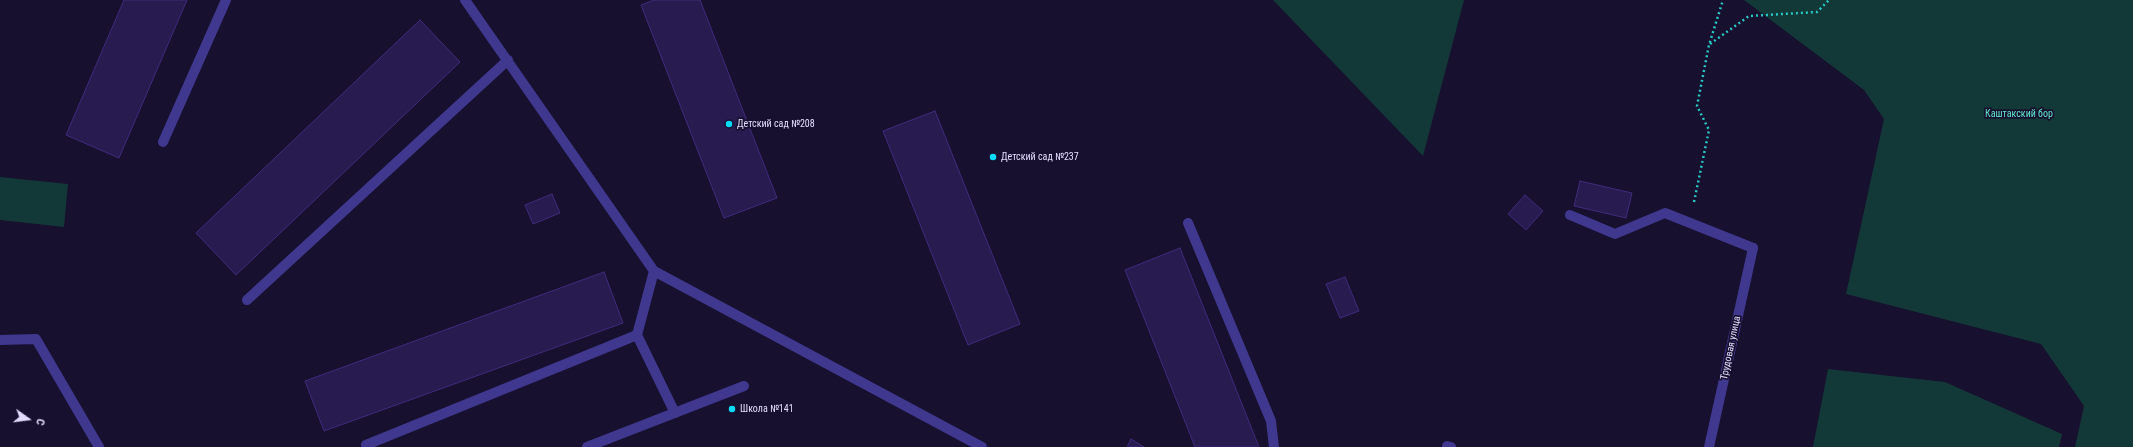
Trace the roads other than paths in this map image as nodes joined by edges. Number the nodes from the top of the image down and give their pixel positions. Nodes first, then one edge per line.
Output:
1 (226, 0) edge
2 (465, 0) edge
3 (508, 60) junction
4 (163, 142) dead end
5 (1570, 215) dead end
6 (1188, 223) dead end
7 (654, 271) junction
8 (247, 300) dead end
9 (637, 335) junction
10 (0, 340) edge
11 (744, 386) dead end
12 (675, 413) junction
13 (366, 445) dead end
14 (99, 447) edge
15 (587, 447) edge
16 (982, 447) edge
17 (1274, 447) edge
18 (1709, 447) edge

1 - 4 street
2 - 3 street
3 - 7 street
3 - 8 street
5 - 18 street, Трудовая улица
6 - 17 street
7 - 9 street
7 - 16 street
9 - 12 street
9 - 13 street
10 - 14 street
11 - 12 street
12 - 15 street

